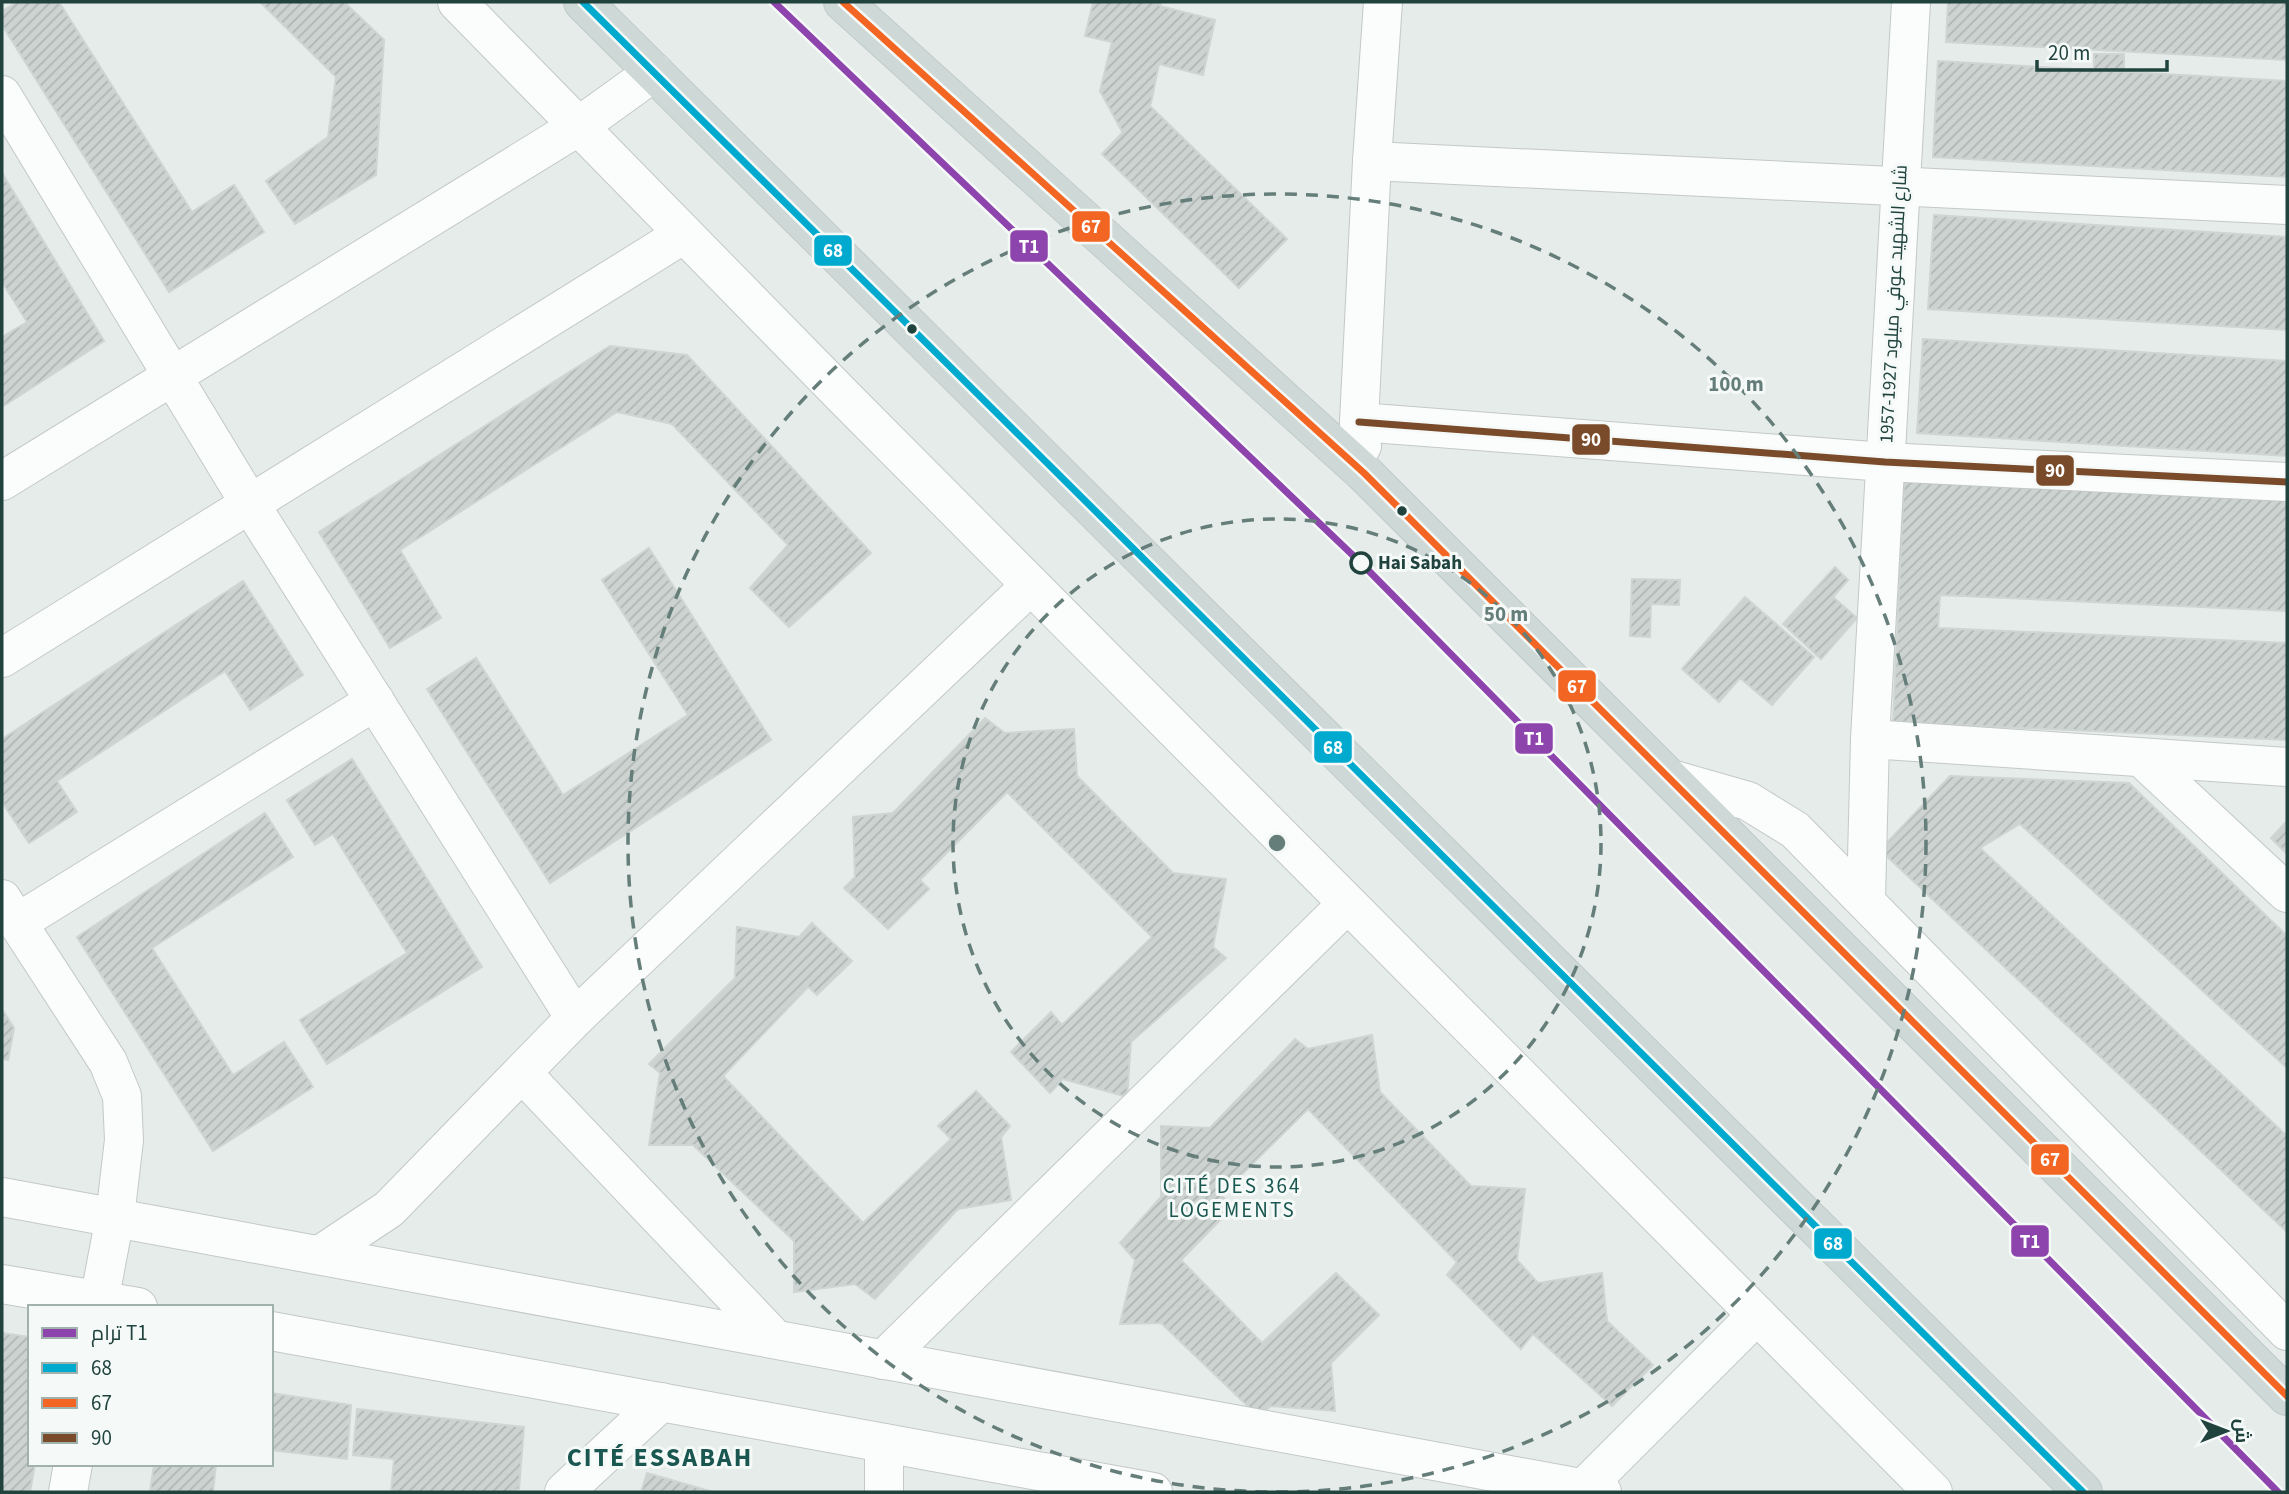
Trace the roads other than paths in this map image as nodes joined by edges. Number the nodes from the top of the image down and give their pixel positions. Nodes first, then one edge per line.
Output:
1 (457, 2) edge
2 (583, 2) edge
3 (843, 2) edge
4 (1383, 2) edge
5 (1911, 2) edge
6 (654, 72) junction
7 (2, 95) edge
8 (579, 126) junction
9 (1372, 161) junction
10 (1901, 185) junction
11 (2287, 205) edge
12 (684, 234) junction
13 (172, 376) junction
14 (1359, 422) junction
15 (1885, 462) junction
16 (1364, 473) junction
17 (2, 481) edge
18 (2287, 482) edge
19 (250, 504) junction
20 (1031, 585) junction
21 (2, 658) edge
22 (374, 701) junction
23 (1870, 739) junction
24 (2142, 758) junction
25 (2287, 767) edge
26 (1671, 779) junction
27 (2287, 893) edge
28 (1866, 899) junction
29 (1347, 904) junction
30 (10, 911) edge
31 (575, 1018) junction
32 (522, 1073) junction
33 (2, 1196) edge
34 (115, 1217) junction
35 (320, 1255) junction
36 (2, 1284) edge
37 (98, 1303) edge
38 (118, 1305) edge
39 (1757, 1315) junction
40 (273, 1331) edge
41 (2287, 1331) edge
42 (775, 1339) junction
43 (883, 1360) junction
44 (2287, 1396) edge
45 (661, 1402) junction
46 (884, 1443) junction
47 (73, 1466) edge
48 (1592, 1490) edge
49 (68, 1492) edge
50 (564, 1492) edge
51 (884, 1492) edge
52 (1153, 1492) edge
53 (1933, 1492) edge
54 (2083, 1492) edge

1 - 8 street
2 - 6 main road
3 - 16 main road
4 - 9 street
5 - 10 street, شارع الشهيد عوفي ميلود 1927-1957
6 - 8 street
6 - 54 main road
7 - 13 street
8 - 12 street
8 - 13 street
9 - 10 street
9 - 14 street
10 - 11 street
10 - 15 street, شارع الشهيد عوفي ميلود 1927-1957
12 - 19 street
12 - 20 street
13 - 17 street
13 - 19 street
14 - 15 street
14 - 16 street
15 - 18 street
15 - 23 street, شارع الشهيد عوفي ميلود 1927-1957
16 - 26 main road
19 - 21 street
19 - 22 street
20 - 29 street
20 - 31 street
22 - 30 street
22 - 31 street
23 - 24 street
23 - 28 street, شارع الشهيد عوفي ميلود 1927-1957
24 - 25 street
24 - 27 street
26 - 28 street
26 - 44 main road
28 - 41 street
29 - 39 street
29 - 43 street
30 - 34 street
31 - 32 street
32 - 35 street
32 - 42 street
33 - 34 street
34 - 35 street
34 - 37 street
35 - 42 street
36 - 37 street
37 - 38 street
39 - 48 street
39 - 53 street
40 - 45 street
42 - 43 street
43 - 48 street
45 - 46 street
45 - 50 street
46 - 51 street
46 - 52 street
47 - 49 street

